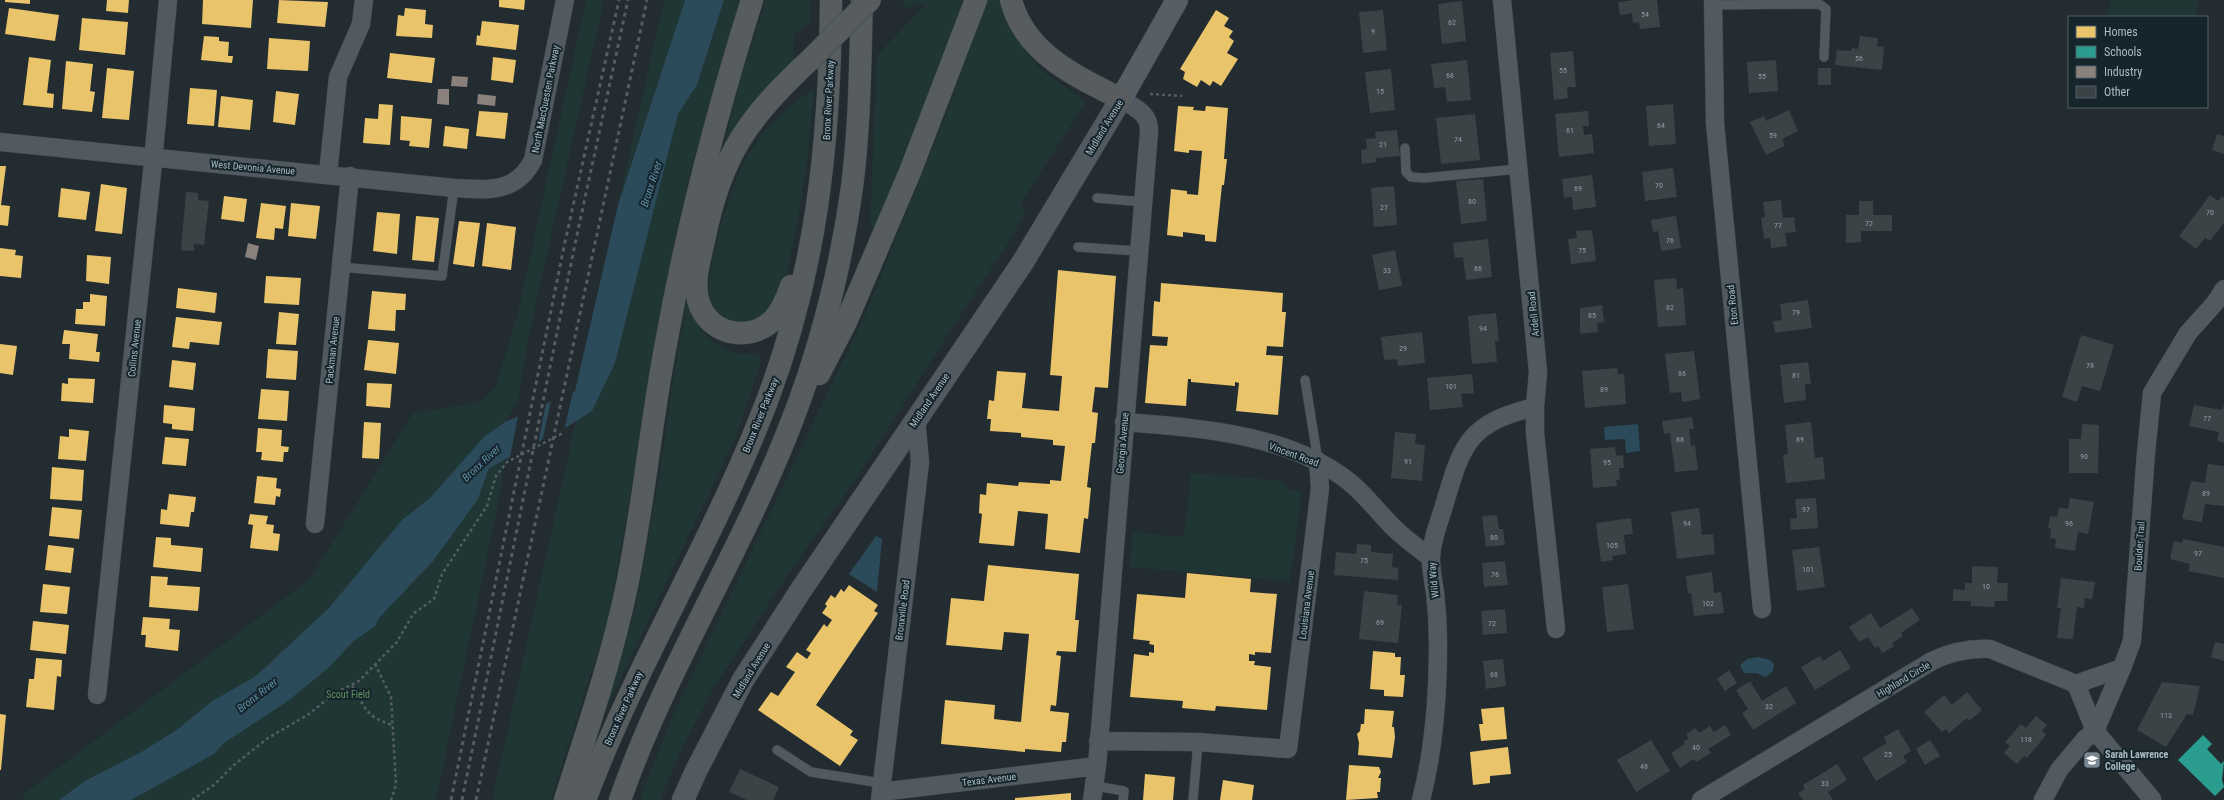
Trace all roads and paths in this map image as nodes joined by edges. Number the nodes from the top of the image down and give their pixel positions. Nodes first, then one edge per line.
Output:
1 (168, 0) edge
2 (364, 0) edge
3 (565, 0) edge
4 (752, 0) edge
5 (831, 0) edge
6 (862, 0) edge
7 (870, 0) edge
8 (976, 0) edge
9 (1011, 0) edge
10 (1176, 0) edge
11 (1502, 0) edge
12 (1713, 2) edge
13 (1824, 57) dead end
14 (1150, 94) dead end
15 (1182, 96) dead end
16 (1121, 99) junction
17 (0, 142) edge
18 (1404, 148) dead end
19 (154, 157) junction
20 (1518, 169) junction
21 (328, 174) junction
22 (350, 176) junction
23 (506, 186) joint
24 (454, 188) junction
25 (1097, 198) dead end
26 (1143, 202) junction
27 (815, 223) junction
28 (1078, 247) dead end
29 (1138, 251) junction
30 (340, 267) junction
31 (2221, 300) edge
32 (1305, 380) dead end
33 (1535, 407) junction
34 (916, 419) junction
35 (1124, 422) junction
36 (563, 434) dead end
37 (781, 448) junction
38 (1318, 461) junction
39 (315, 524) dead end
40 (1431, 558) junction
41 (1762, 609) dead end
42 (1556, 629) dead end
43 (375, 664) junction
44 (2122, 668) junction
45 (2076, 684) junction
46 (352, 686) junction
47 (97, 695) dead end
48 (393, 725) junction
49 (2095, 731) junction
50 (1098, 741) junction
51 (1198, 742) junction
52 (777, 750) dead end
53 (1097, 766) junction
54 (881, 792) edge
55 (1094, 793) edge
56 (2152, 799) dead end
57 (192, 800) edge
58 (391, 800) edge
59 (565, 800) edge
60 (585, 800) edge
61 (620, 800) edge
62 (683, 800) edge
63 (1123, 800) edge
64 (1193, 800) edge
65 (1421, 800) edge
66 (1701, 800) edge
67 (2042, 800) edge

1 - 19 street, Collins Avenue
2 - 21 street
3 - 23 street, North MacQuesten Parkway
4 - 59 highway
5 - 27 highway, Bronx River Parkway
6 - 37 highway
7 - 27 highway, bridge
8 - 37 highway
9 - 16 highway
10 - 16 main road, Midland Avenue
11 - 20 street, Ardell Road
12 - 13 lane
12 - 41 street, Eton Road
14 - 15 path
16 - 26 street, Georgia Avenue
16 - 34 street, Midland Avenue
17 - 19 street, West Devonia Avenue
18 - 20 lane
19 - 21 street, West Devonia Avenue
19 - 47 street, Collins Avenue
20 - 33 street, Ardell Road
21 - 22 street, West Devonia Avenue
22 - 24 street, West Devonia Avenue
22 - 30 street, Packman Avenue
23 - 24 street, West Devonia Avenue
24 - 30 lane
25 - 26 lane
26 - 29 street, Georgia Avenue
27 - 60 highway, Bronx River Parkway
28 - 29 lane
29 - 35 street, Georgia Avenue
30 - 39 street, Packman Avenue
31 - 44 street, Boulder Trail
32 - 38 lane
33 - 40 street, Wild Way
33 - 42 street, Ardell Road
34 - 54 street, Bronxville Road
34 - 62 street, Midland Avenue
35 - 38 street, Vincent Road
35 - 50 street, Georgia Avenue
36 - 43 path
37 - 61 highway
38 - 40 street, Vincent Road
38 - 51 street, Louisiana Avenue
40 - 65 street, Wild Way
43 - 46 path
43 - 48 path
44 - 45 street
44 - 49 street, Boulder Trail
45 - 49 street
45 - 66 street, Highland Circle
46 - 48 path
46 - 57 path
48 - 58 path
49 - 56 street
49 - 67 street, Boulder Trail
50 - 51 street
50 - 53 street, Georgia Avenue
51 - 64 lane
52 - 54 lane
53 - 54 street, Texas Avenue
53 - 55 street, Georgia Avenue
55 - 63 lane

